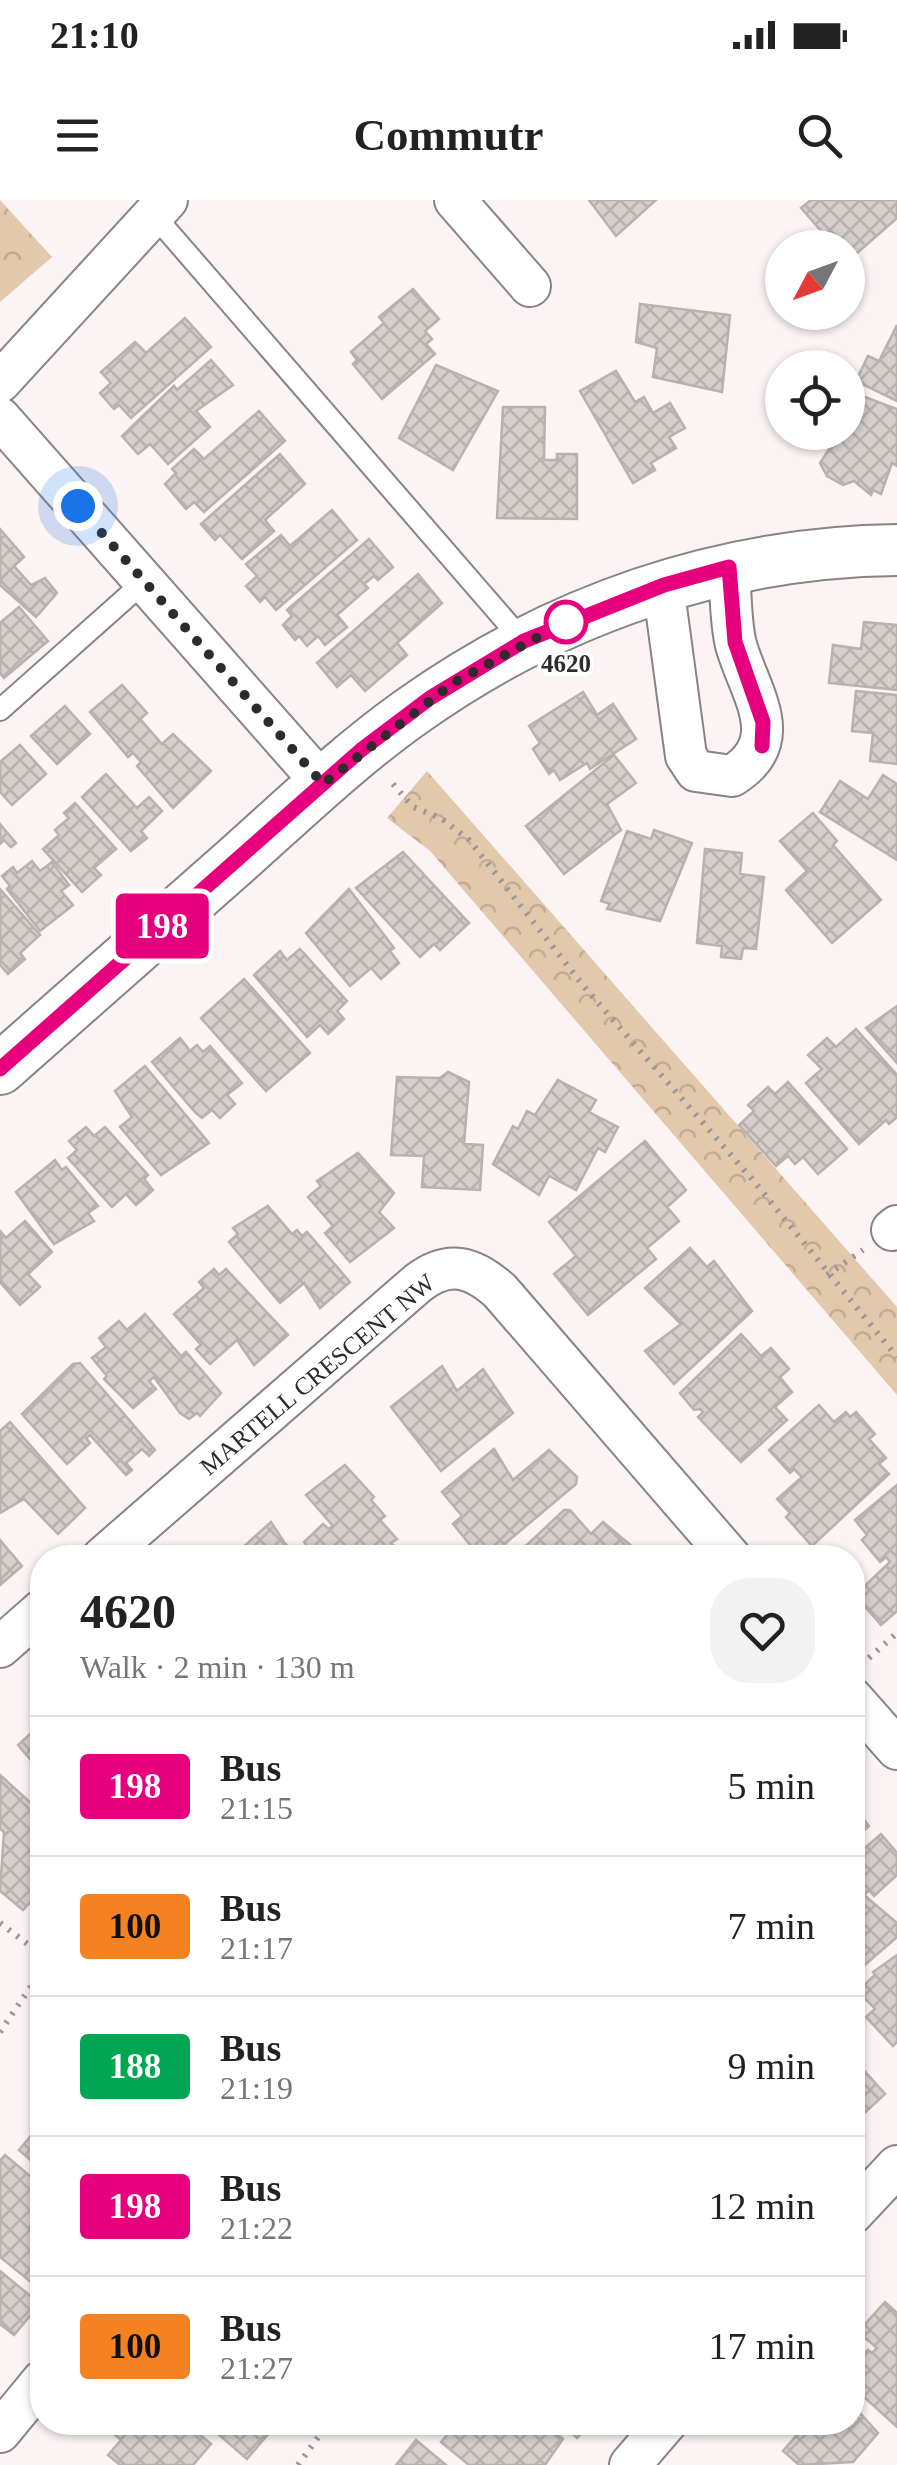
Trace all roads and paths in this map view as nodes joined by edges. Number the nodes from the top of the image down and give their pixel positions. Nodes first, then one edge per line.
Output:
1 (455, 200) edge
2 (160, 207) edge
3 (530, 286) dead end
4 (0, 382) edge
5 (0, 418) edge
6 (897, 550) edge
7 (729, 567) junction
8 (145, 581) junction
9 (664, 585) junction
10 (524, 641) junction
11 (0, 710) edge
12 (323, 784) junction
13 (394, 784) dead end
14 (0, 1069) edge
15 (894, 1228) edge
16 (828, 1275) junction
17 (897, 1357) edge
18 (117, 1545) edge
19 (720, 1545) edge
20 (30, 1620) edge
21 (897, 1633) edge
22 (0, 1646) edge
23 (865, 1670) edge
24 (865, 1698) edge
25 (897, 1748) edge
26 (0, 1923) edge
27 (30, 1946) edge
28 (30, 1988) edge
29 (0, 2032) edge
30 (897, 2166) edge
31 (865, 2200) edge
32 (30, 2396) edge
33 (0, 2432) edge
34 (320, 2435) edge
35 (657, 2435) edge
36 (298, 2465) edge
37 (630, 2465) edge

1 - 3 street
2 - 4 street
2 - 10 lane
5 - 8 street
6 - 7 street
7 - 9 street
7 - 9 street
8 - 11 lane
8 - 12 street
9 - 10 street
10 - 12 street
12 - 14 street
13 - 16 path
15 - 16 path
16 - 17 path
18 - 19 street, MARTELL CRESCENT NW
20 - 22 street
21 - 23 path
24 - 25 street
26 - 27 path
28 - 29 path
30 - 31 street
32 - 33 street
34 - 36 path
35 - 37 street

